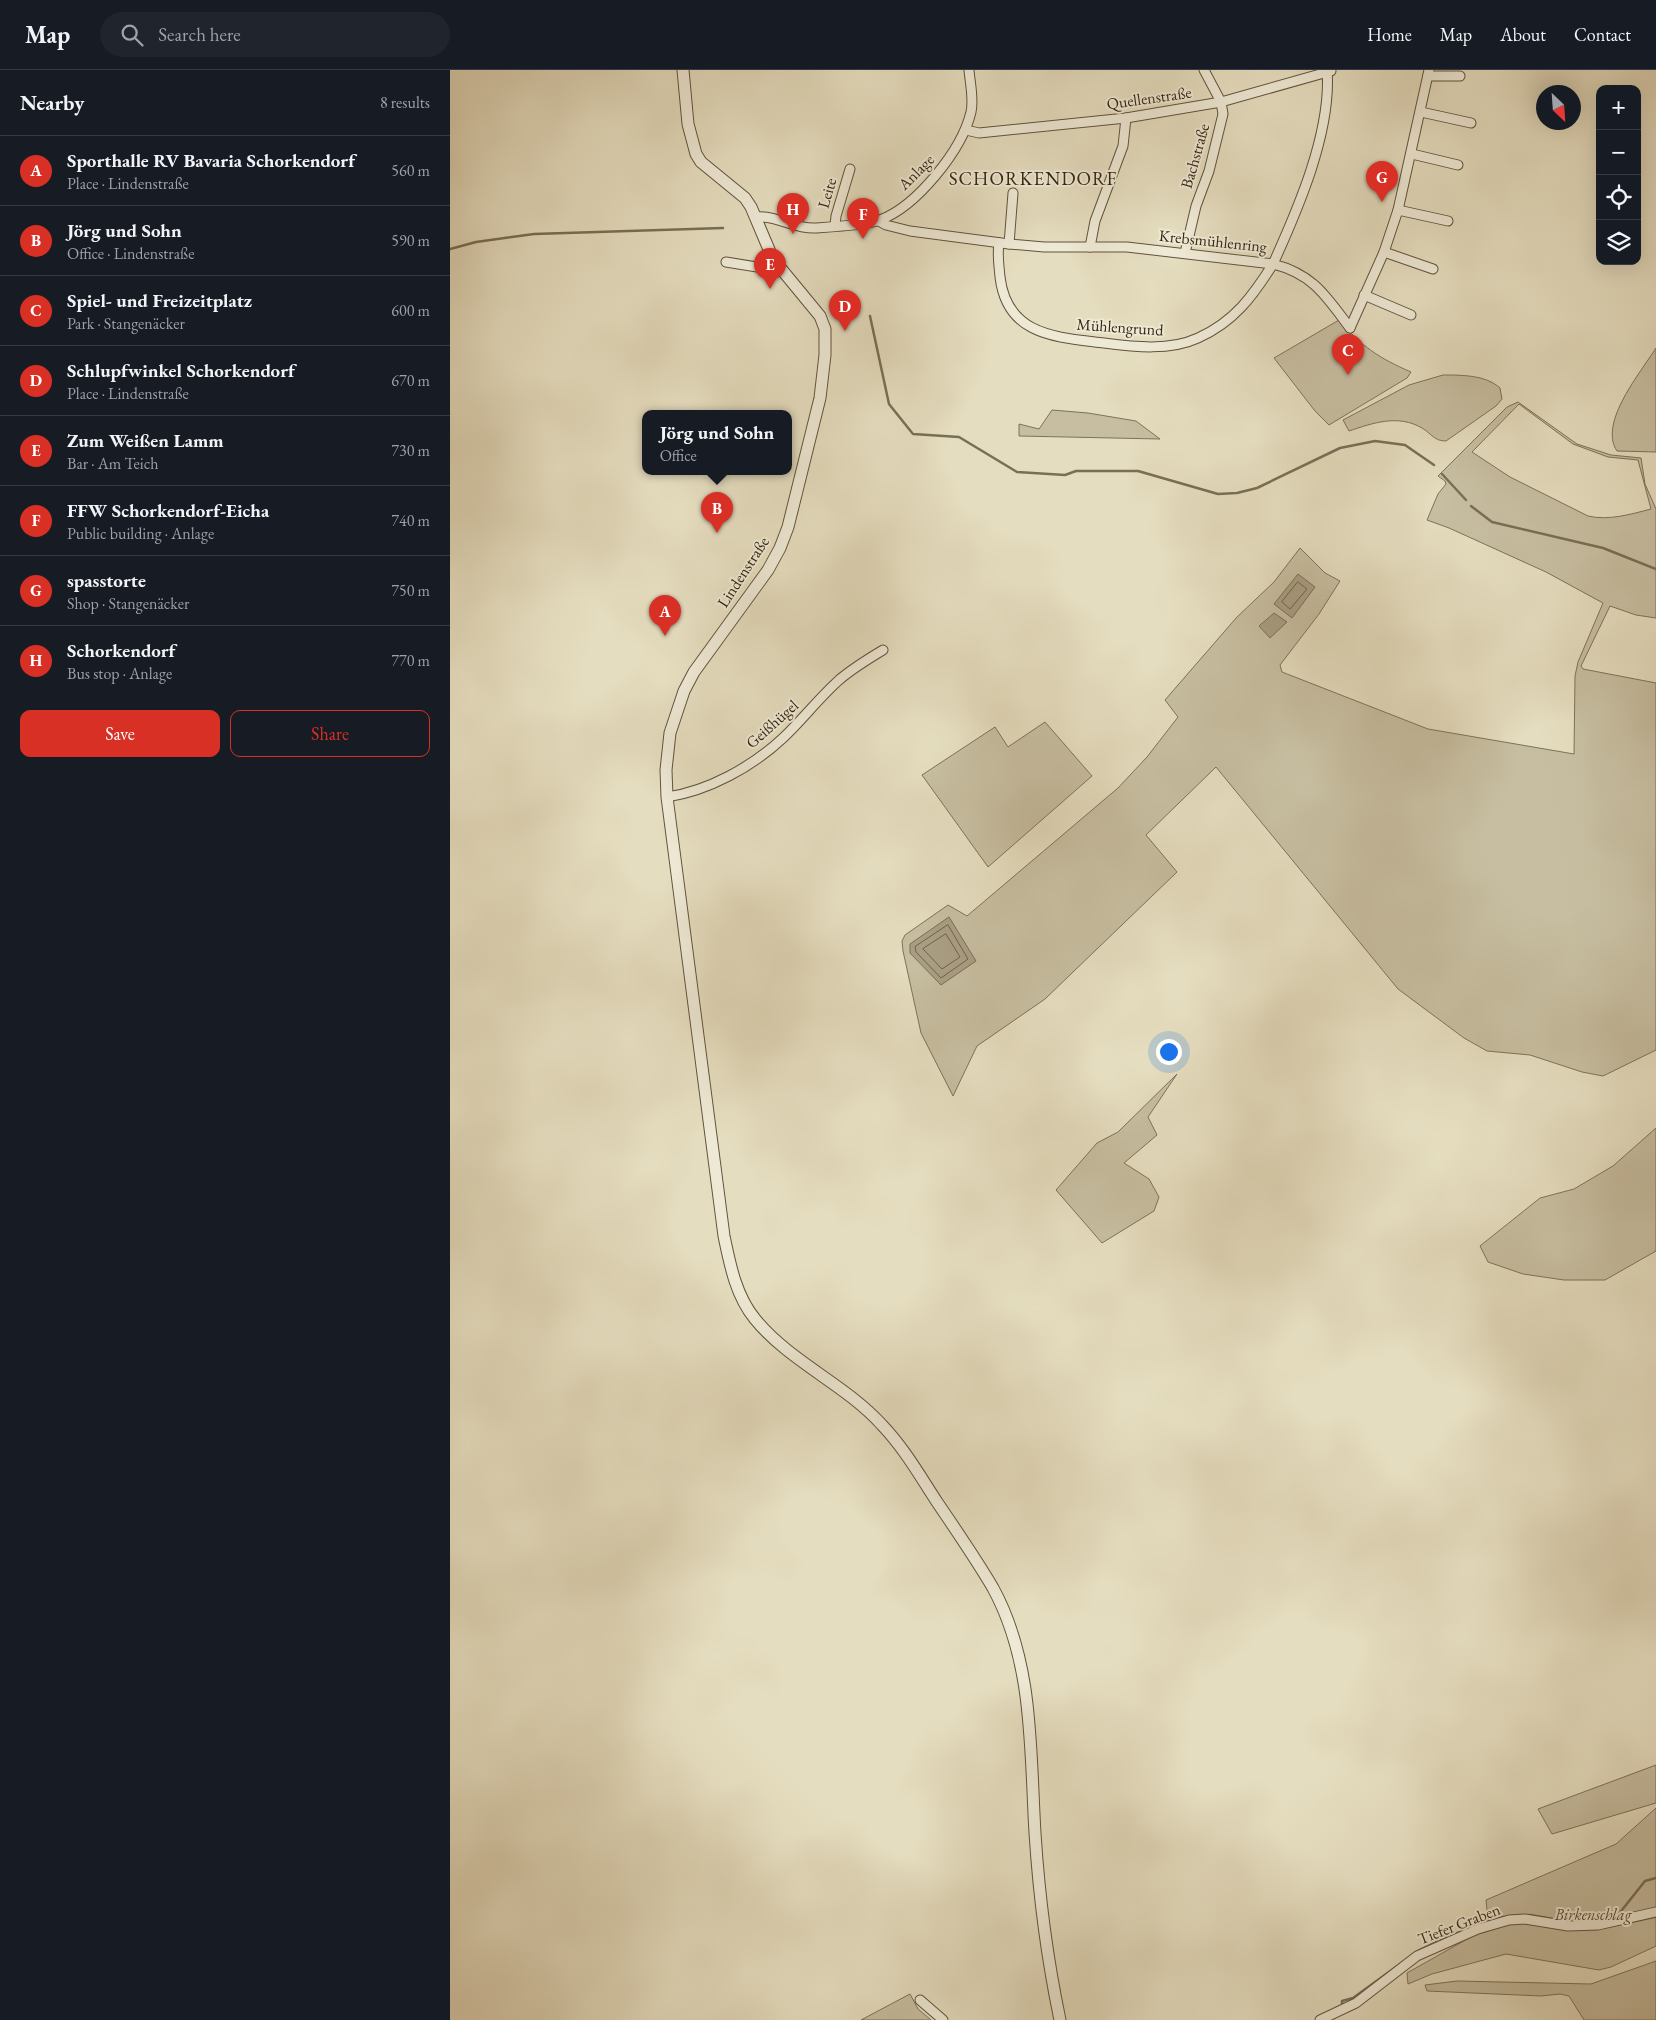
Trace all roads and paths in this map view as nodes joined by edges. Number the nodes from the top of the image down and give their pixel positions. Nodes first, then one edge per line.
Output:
1 (683, 70) edge
2 (969, 70) edge
3 (1204, 70) edge
4 (1329, 71) edge
5 (1429, 73) edge
6 (1460, 76) dead end
7 (1221, 102) junction
8 (1421, 112) junction
9 (1126, 118) junction
10 (1472, 122) dead end
11 (966, 130) junction
12 (1412, 154) junction
13 (1458, 165) dead end
14 (850, 170) dead end
15 (1013, 193) dead end
16 (1398, 210) junction
17 (756, 216) junction
18 (878, 221) junction
19 (1448, 221) dead end
20 (836, 225) junction
21 (1004, 244) junction
22 (1090, 247) junction
23 (1384, 252) junction
24 (1185, 253) junction
25 (726, 262) dead end
26 (1273, 264) junction
27 (778, 266) junction
28 (1433, 269) dead end
29 (1364, 295) junction
30 (1412, 315) dead end
31 (883, 650) dead end
32 (667, 798) junction
33 (1656, 1912) edge
34 (920, 2000) dead end
35 (1059, 2015) edge
36 (942, 2020) edge
37 (1320, 2020) edge

1 - 17 street, Lindenstraße
2 - 11 street, Anlage
3 - 7 street, Bachstraße
4 - 7 street, Quellenstraße
4 - 26 street, Krebsmühlenring
5 - 6 street
5 - 8 street
7 - 9 street, Quellenstraße
7 - 24 street, Bachstraße
8 - 10 street
8 - 12 street
9 - 11 street, Quellenstraße
9 - 22 street
11 - 18 street, Anlage
12 - 13 street
12 - 16 street
14 - 20 street, Leite
15 - 21 street
16 - 19 street
16 - 23 street
17 - 20 street, Anlage
17 - 27 street, Lindenstraße
18 - 20 street, Anlage
18 - 21 street, Krebsmühlenring
21 - 22 street, Krebsmühlenring
21 - 26 street, Mühlengrund
22 - 24 street, Krebsmühlenring
23 - 28 street
23 - 29 street
24 - 26 street, Krebsmühlenring
25 - 27 street
26 - 29 street
27 - 32 street, Lindenstraße
29 - 30 street
31 - 32 street, Geißhügel
32 - 35 street, Lindenstraße
33 - 37 street, Tiefer Graben
34 - 36 street

